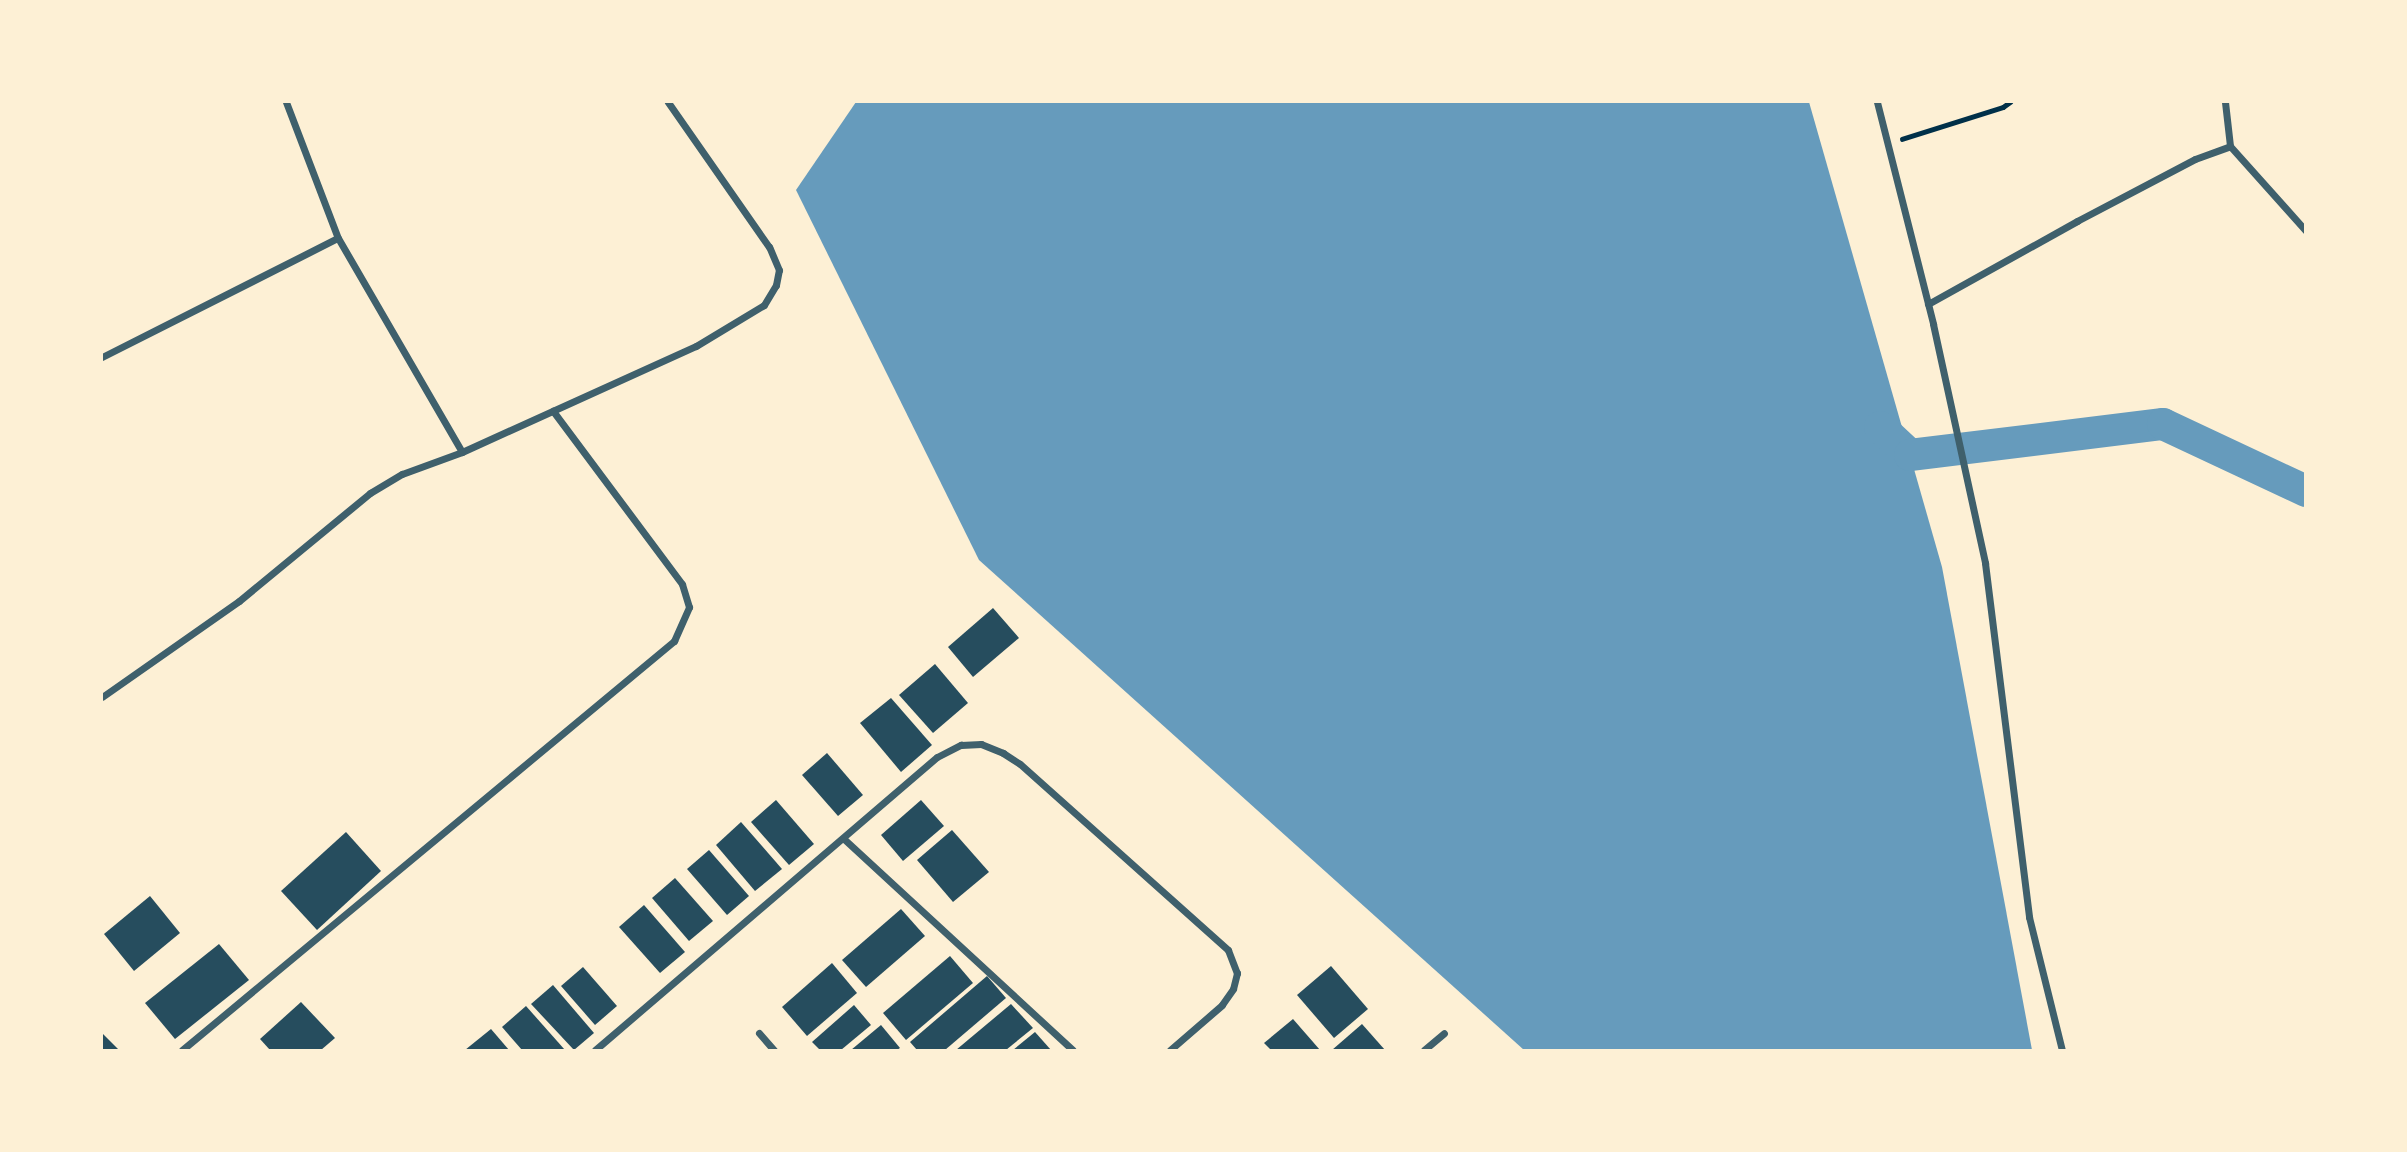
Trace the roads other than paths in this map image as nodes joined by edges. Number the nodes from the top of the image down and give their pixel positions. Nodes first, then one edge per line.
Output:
1 (286, 102) edge
2 (668, 102) edge
3 (1877, 102) edge
4 (2225, 102) edge
5 (2230, 146) junction
6 (2305, 231) edge
7 (338, 238) junction
8 (1928, 304) junction
9 (102, 357) edge
10 (553, 411) junction
11 (462, 452) junction
12 (102, 696) edge
13 (844, 839) junction
14 (759, 1033) dead end
15 (1444, 1033) dead end
16 (182, 1051) edge
17 (595, 1051) edge
18 (774, 1051) edge
19 (1073, 1051) edge
20 (1170, 1051) edge
21 (1424, 1051) edge
22 (2062, 1051) edge

1 - 7 street
2 - 10 street
3 - 8 street
4 - 5 street
5 - 6 street
5 - 8 street
7 - 9 street
7 - 11 street
8 - 22 street
10 - 11 street
10 - 16 street
11 - 12 street
13 - 17 street
13 - 19 street
13 - 20 street
14 - 18 street
15 - 21 street

